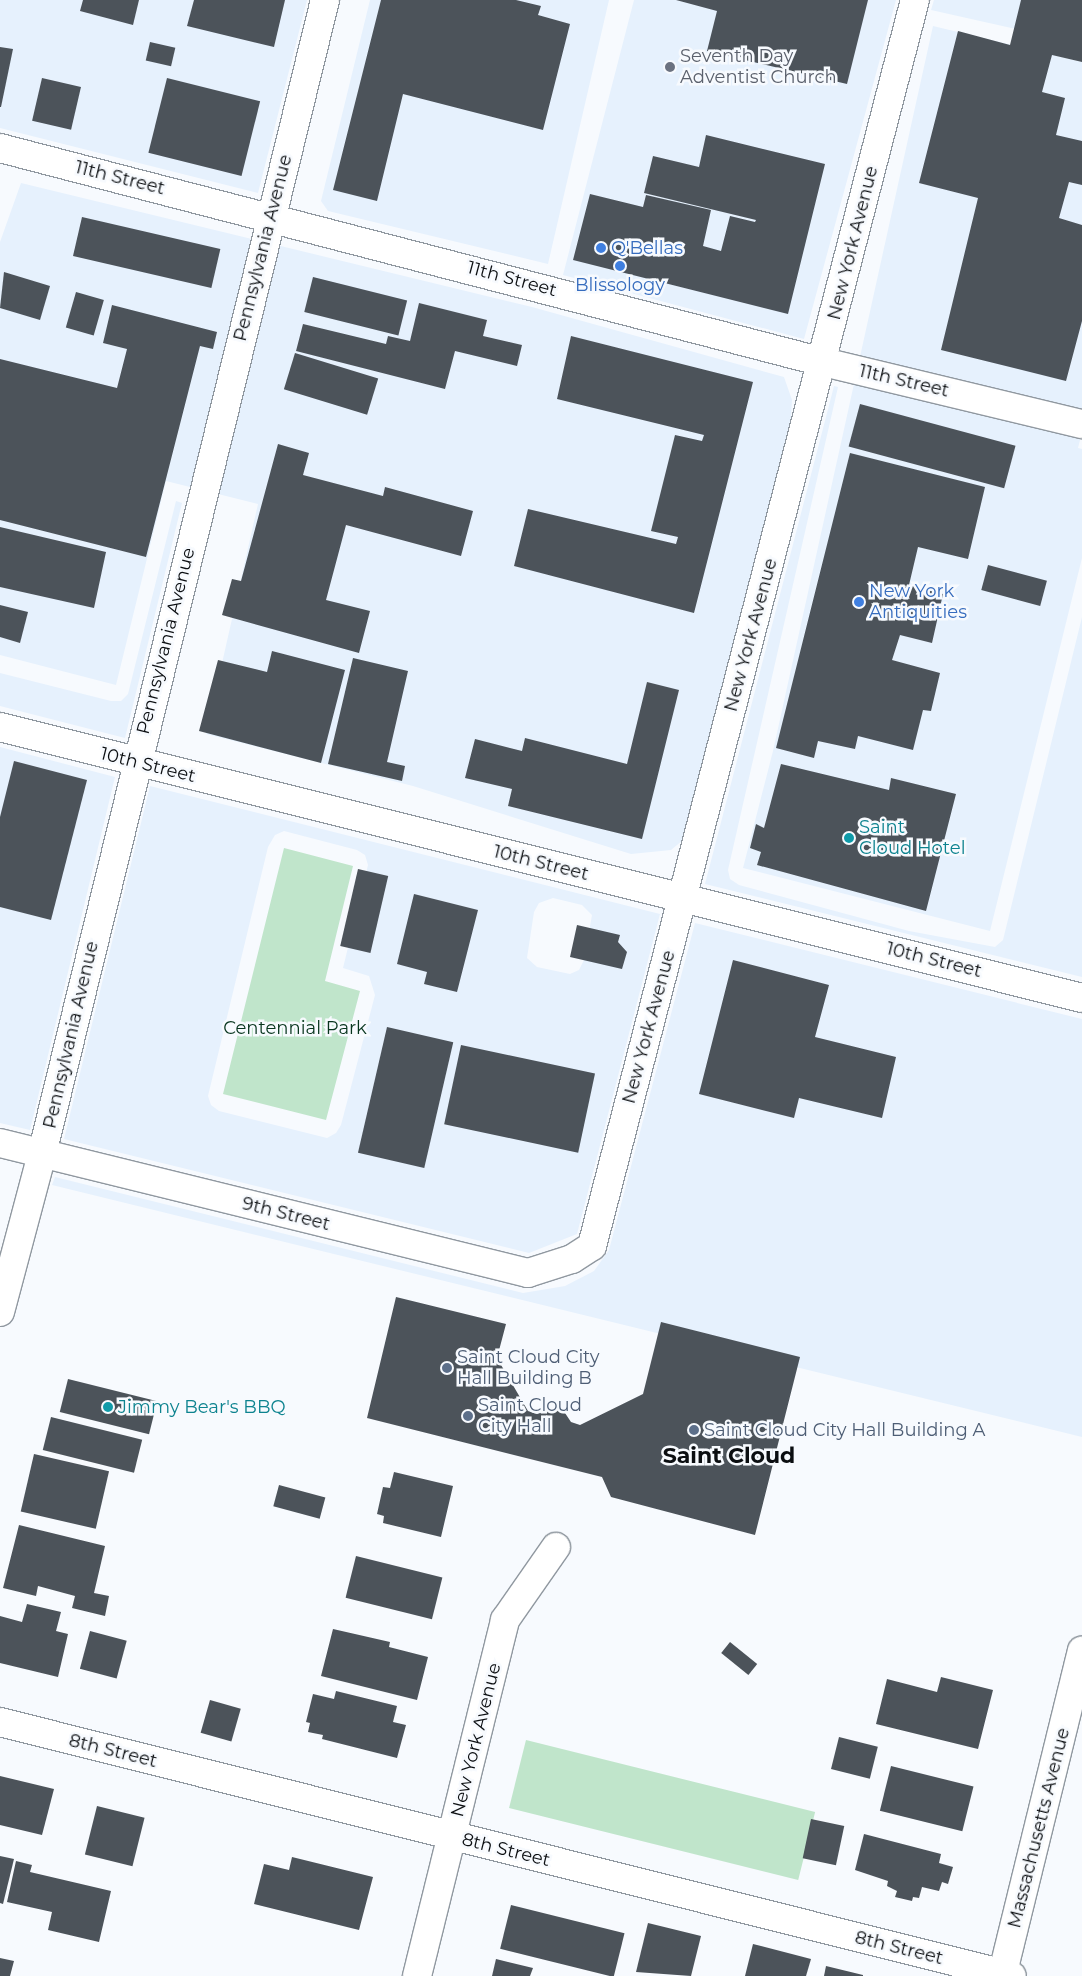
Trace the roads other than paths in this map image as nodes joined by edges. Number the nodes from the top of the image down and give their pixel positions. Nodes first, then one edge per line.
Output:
1 (325, 0) edge
2 (915, 0) edge
3 (0, 148) edge
4 (270, 216) junction
5 (822, 362) junction
6 (1082, 424) edge
7 (0, 727) edge
8 (137, 762) junction
9 (683, 899) junction
10 (1082, 998) edge
11 (0, 1143) edge
12 (42, 1154) junction
13 (572, 1259) joint
14 (0, 1312) edge
15 (556, 1547) dead end
16 (1082, 1651) edge
17 (0, 1722) edge
18 (453, 1837) junction
19 (1006, 1975) edge
20 (418, 1976) edge

1 - 4 street, Pennsylvania Avenue
2 - 5 street, New York Avenue
3 - 4 street, 11th Street
4 - 5 street, 11th Street
4 - 8 street, Pennsylvania Avenue
5 - 6 street, 11th Street
5 - 9 street, New York Avenue
7 - 8 street, 10th Street
8 - 9 street, 10th Street
8 - 12 street, Pennsylvania Avenue
9 - 10 street, 10th Street
9 - 13 street, New York Avenue
11 - 12 street, 9th Street
12 - 13 street, 9th Street
12 - 14 street, Pennsylvania Avenue
15 - 18 street, New York Avenue
16 - 19 street, Massachusetts Avenue
17 - 18 street, 8th Street
18 - 19 street, 8th Street
18 - 20 street, New York Avenue

